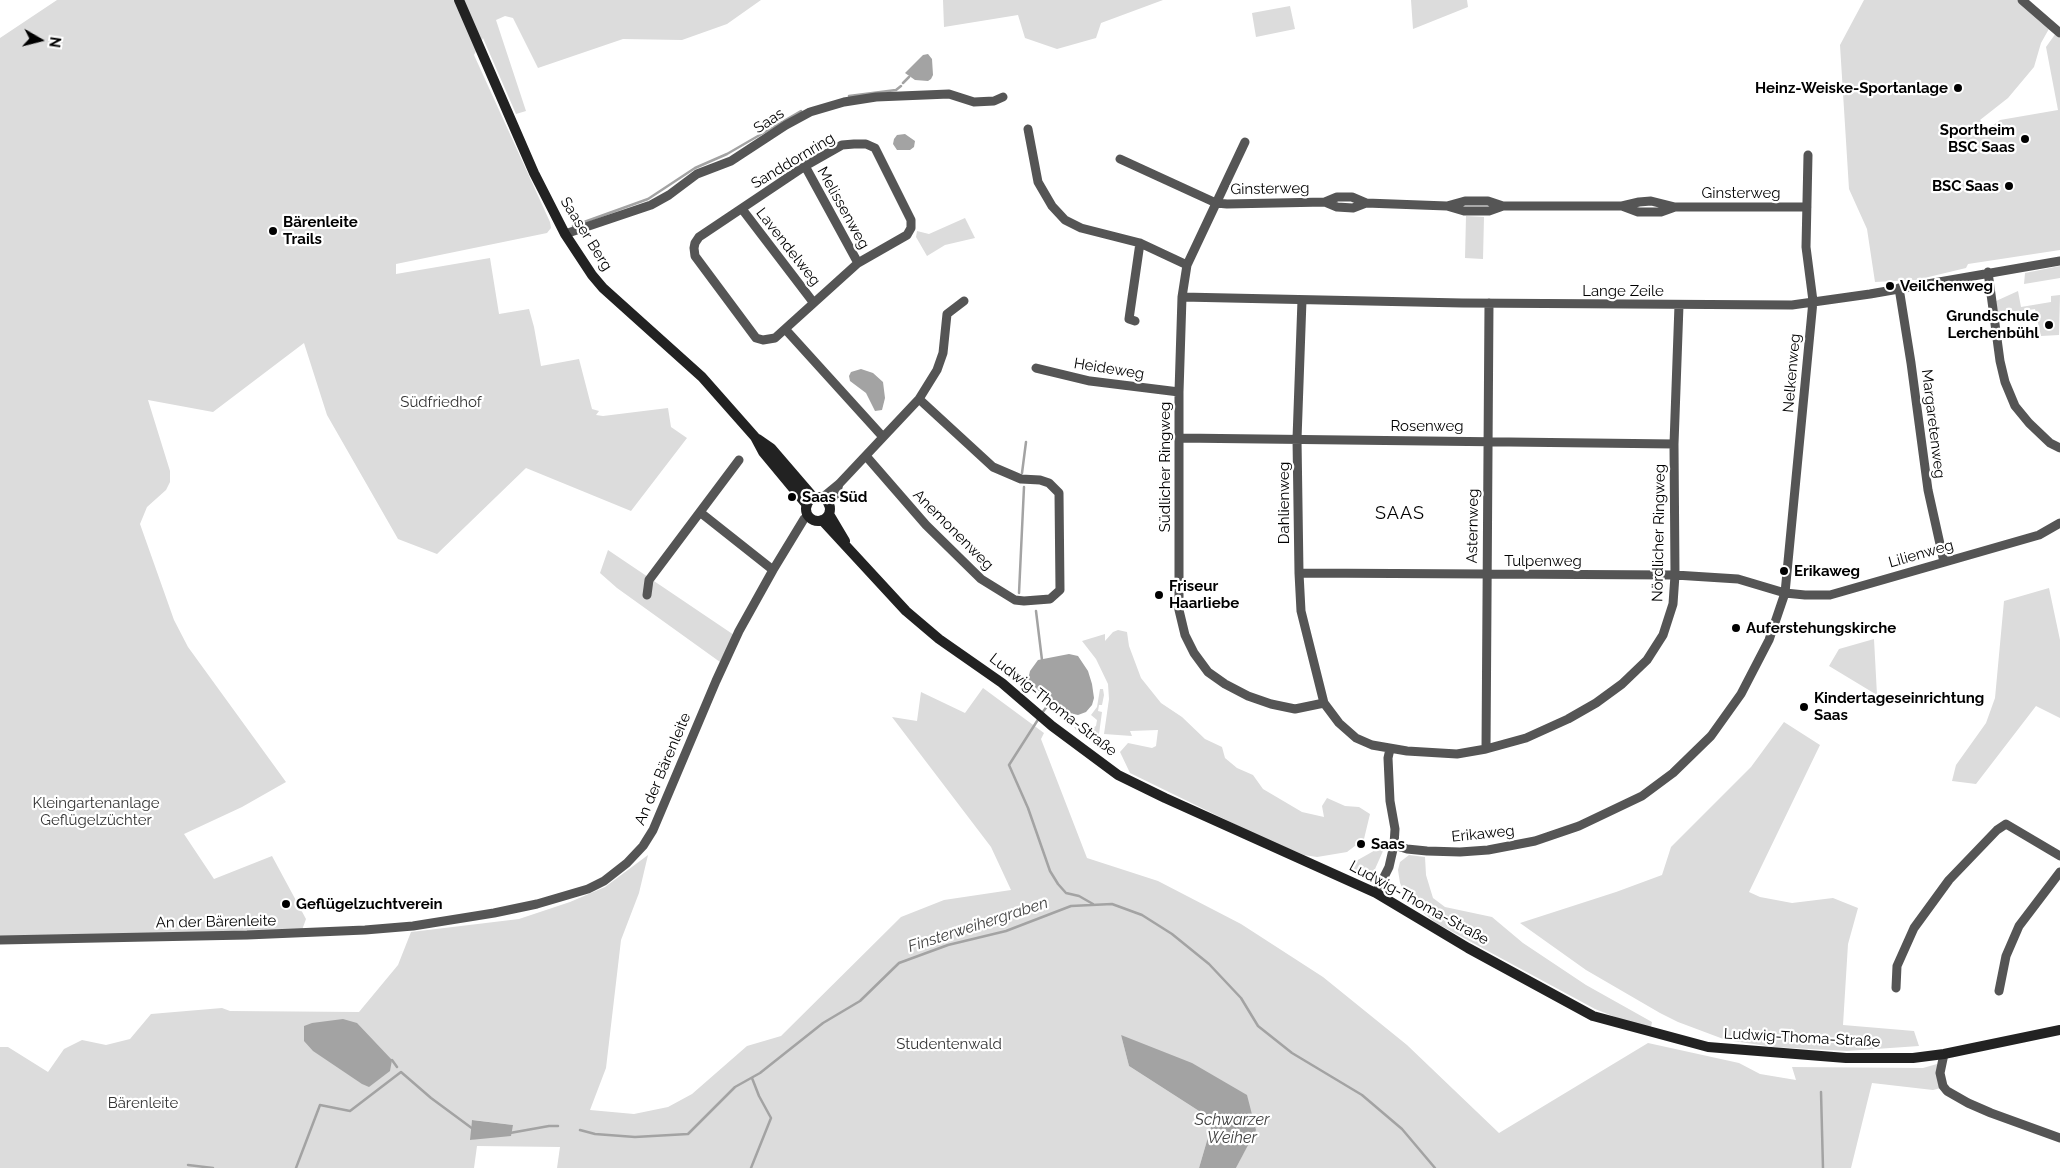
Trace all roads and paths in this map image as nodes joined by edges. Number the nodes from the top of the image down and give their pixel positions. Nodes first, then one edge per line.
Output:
1 (459, 0) edge
2 (2022, 0) edge
3 (2059, 29) edge
4 (1003, 97) dead end
5 (1028, 129) dead end
6 (1245, 142) dead end
7 (1808, 155) dead end
8 (1120, 159) dead end
9 (805, 166) junction
10 (1216, 203) junction
11 (1807, 207) junction
12 (742, 209) junction
13 (1081, 228) junction
14 (565, 234) junction
15 (1078, 238) dead end
16 (1140, 243) junction
17 (2060, 261) edge
18 (858, 263) junction
19 (1187, 265) junction
20 (1988, 272) junction
21 (1899, 288) junction
22 (1182, 297) junction
23 (1302, 300) junction
24 (964, 301) dead end
25 (1813, 301) junction
26 (813, 302) junction
27 (1490, 303) junction
28 (1679, 305) junction
29 (1135, 322) dead end
30 (786, 330) junction
31 (1036, 368) dead end
32 (1179, 392) junction
33 (919, 399) junction
34 (883, 437) junction
35 (1180, 438) junction
36 (1297, 439) junction
37 (1488, 440) junction
38 (1674, 444) junction
39 (2060, 448) edge
40 (866, 456) junction
41 (739, 460) dead end
42 (820, 506) junction
43 (701, 513) junction
44 (808, 516) junction
45 (2060, 523) edge
46 (1944, 562) junction
47 (773, 570) junction
48 (1298, 573) junction
49 (1486, 575) junction
50 (1674, 575) junction
51 (1785, 593) junction
52 (647, 595) dead end
53 (1324, 704) junction
54 (1390, 749) junction
55 (1486, 749) junction
56 (1394, 845) junction
57 (2060, 856) edge
58 (2060, 872) edge
59 (1376, 893) junction
60 (0, 940) edge
61 (1896, 988) dead end
62 (1999, 991) dead end
63 (2060, 1030) edge
64 (1944, 1054) junction
65 (2060, 1138) edge

1 - 14 street, Saaser Berg
2 - 3 street
4 - 14 street, Saas
5 - 13 street
6 - 10 street, Südlicher Ringweg
7 - 11 street, Nelkenweg
8 - 10 street
9 - 12 street, Sanddornring
9 - 18 street, Melissenweg
9 - 18 street, Sanddornring
10 - 11 street, Ginsterweg
10 - 19 street, Südlicher Ringweg
11 - 25 street, Nelkenweg
12 - 26 street, Lavendelweg
12 - 30 street, Sanddornring
13 - 15 street
13 - 16 street
14 - 42 street, Saaser Berg
16 - 19 street
16 - 29 street
17 - 20 street, Lange Zeile
18 - 26 street, Sanddornring
19 - 22 street, Südlicher Ringweg
20 - 21 street, Lange Zeile
20 - 39 street
21 - 25 street, Lange Zeile
21 - 46 street, Margaretenweg
22 - 23 street, Lange Zeile
22 - 32 street, Südlicher Ringweg
23 - 27 street, Lange Zeile
23 - 36 street, Dahlienweg
24 - 33 street
25 - 28 street, Lange Zeile
25 - 51 street, Nelkenweg
26 - 30 street, Sanddornring
27 - 28 street, Lange Zeile
27 - 37 street, Asternweg
28 - 38 street, Nördlicher Ringweg
30 - 34 street
31 - 32 street, Heideweg
32 - 35 street, Südlicher Ringweg
33 - 34 street
33 - 40 street, Anemonenweg
34 - 40 street
35 - 36 street, Rosenweg
35 - 53 street, Südlicher Ringweg
36 - 37 street, Rosenweg
36 - 48 street, Dahlienweg
37 - 38 street, Rosenweg
37 - 49 street, Asternweg
38 - 50 street, Nördlicher Ringweg
40 - 42 street
41 - 43 street
42 - 44 street
42 - 44 street
42 - 59 street, Ludwig-Thoma-Straße
43 - 47 street
43 - 52 street
44 - 47 street, An der Bärenleite
45 - 46 street, Lilienweg
46 - 51 street, Lilienweg
47 - 60 street, An der Bärenleite
48 - 49 street, Tulpenweg
48 - 53 street, Dahlienweg
49 - 50 street, Tulpenweg
49 - 55 street, Asternweg
50 - 51 street, Tulpenweg
50 - 55 street, Nördlicher Ringweg
51 - 56 street, Erikaweg
53 - 54 street, Nördlicher Ringweg
54 - 55 street, Nördlicher Ringweg
54 - 56 street
56 - 59 street
57 - 61 street
58 - 62 street
59 - 64 street, Ludwig-Thoma-Straße
63 - 64 street, Ludwig-Thoma-Straße
64 - 65 street

